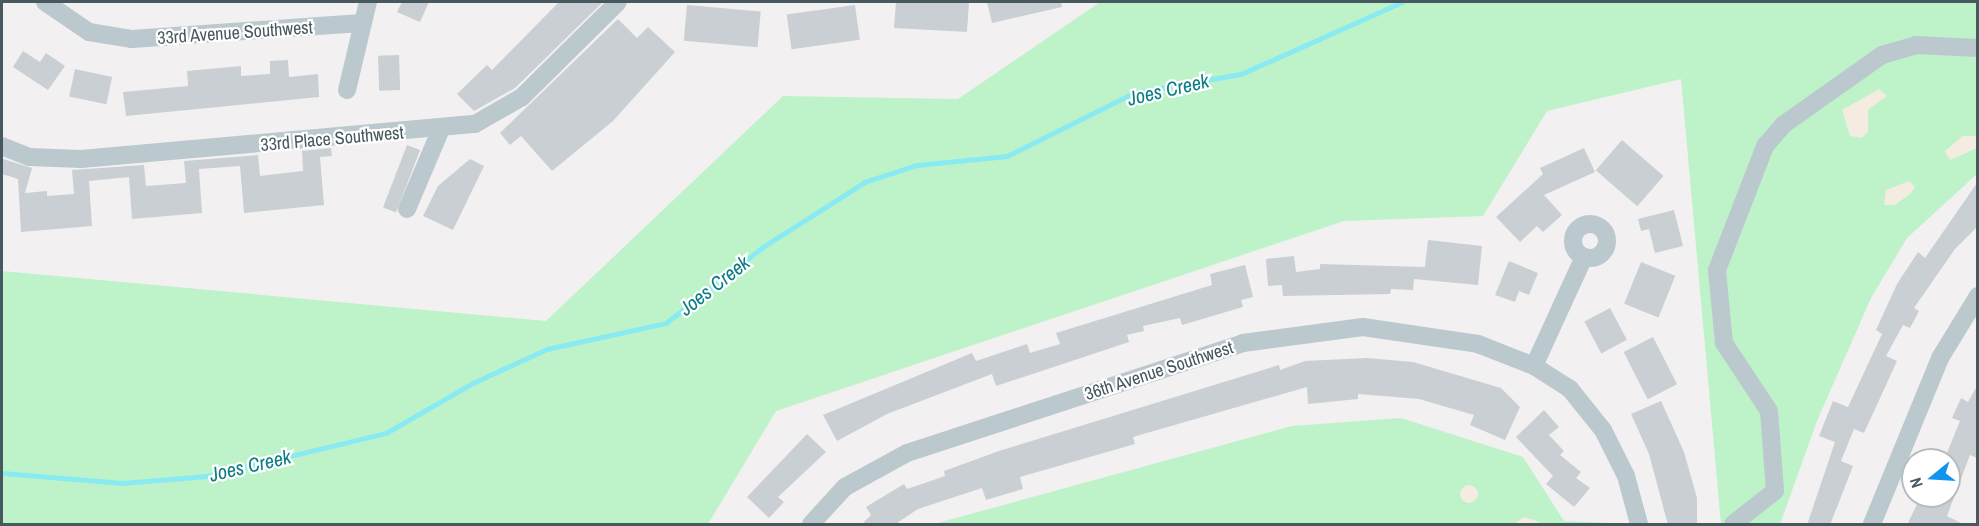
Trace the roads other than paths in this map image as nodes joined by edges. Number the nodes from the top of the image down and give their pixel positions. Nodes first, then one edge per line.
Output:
1 (45, 2) edge
2 (368, 2) edge
3 (618, 2) edge
4 (361, 23) junction
5 (1977, 48) edge
6 (347, 90) dead end
7 (441, 129) junction
8 (2, 146) edge
9 (407, 209) dead end
10 (1584, 257) dead end
11 (1977, 296) edge
12 (1534, 366) junction
13 (811, 525) edge
14 (1639, 525) edge
15 (1732, 525) edge
16 (1872, 525) edge

1 - 4 street, 33rd Avenue Southwest
2 - 4 street
3 - 7 street, 33rd Place Southwest
4 - 6 street
5 - 15 street
7 - 8 street, 33rd Place Southwest
7 - 9 street
10 - 12 street
11 - 16 street
12 - 13 street, 36th Avenue Southwest
12 - 14 street, 36th Avenue Southwest

